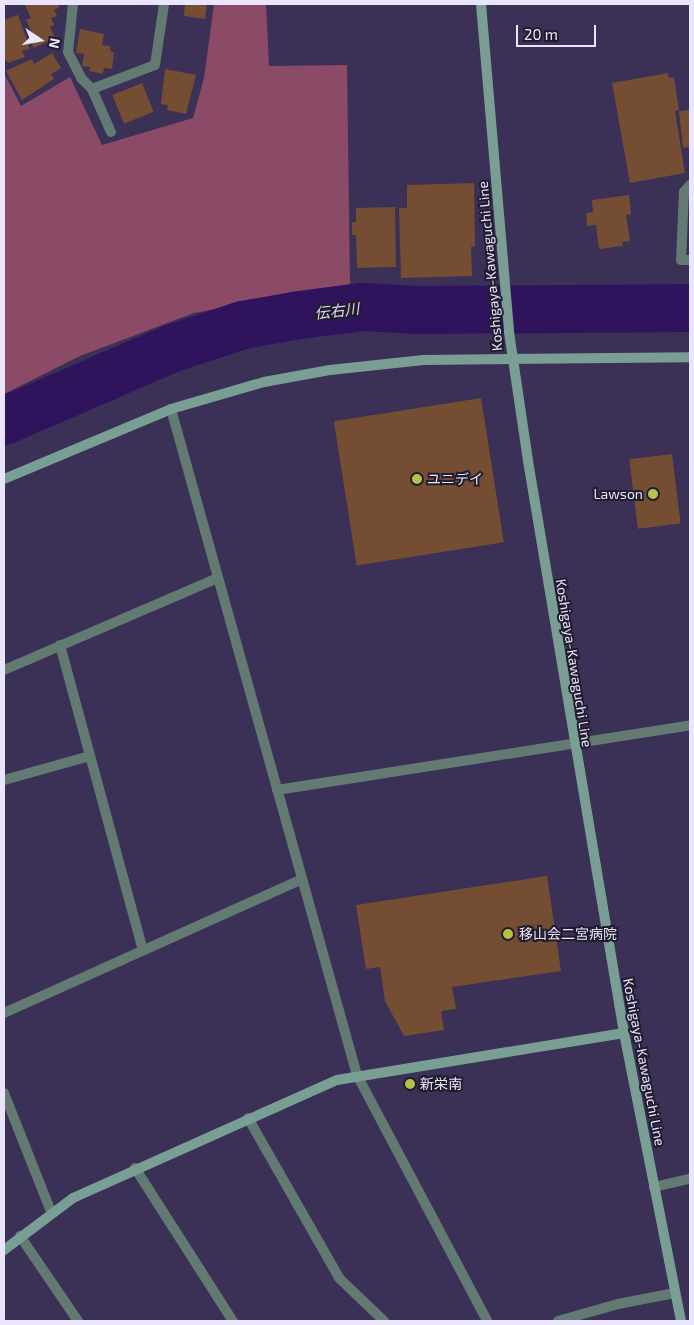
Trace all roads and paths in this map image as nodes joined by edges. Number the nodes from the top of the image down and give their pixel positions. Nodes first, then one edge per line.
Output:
1 (73, 4) edge
2 (164, 4) edge
3 (481, 4) edge
4 (92, 89) junction
5 (111, 132) dead end
6 (690, 185) edge
7 (690, 260) edge
8 (512, 357) junction
9 (690, 357) edge
10 (170, 409) junction
11 (4, 479) edge
12 (218, 578) junction
13 (60, 645) junction
14 (4, 670) edge
15 (690, 725) edge
16 (573, 741) junction
17 (90, 756) junction
18 (4, 780) edge
19 (277, 790) junction
20 (302, 879) junction
21 (143, 950) junction
22 (4, 1013) edge
23 (624, 1033) junction
24 (358, 1075) junction
25 (4, 1093) edge
26 (248, 1118) junction
27 (136, 1168) junction
28 (690, 1179) edge
29 (654, 1187) junction
30 (51, 1212) junction
31 (20, 1236) junction
32 (4, 1250) edge
33 (675, 1293) junction
34 (75, 1320) edge
35 (233, 1321) edge
36 (384, 1321) edge
37 (487, 1321) edge
38 (558, 1321) edge
39 (680, 1321) edge

1 - 4 street
2 - 4 street
3 - 8 street, Koshigaya-Kawaguchi Line
4 - 5 street
6 - 7 street
8 - 9 street
8 - 10 street
8 - 16 street, Koshigaya-Kawaguchi Line
10 - 11 street
10 - 12 street
12 - 13 street
12 - 19 street
13 - 14 street
13 - 17 street
15 - 16 street
16 - 19 street
16 - 23 street, Koshigaya-Kawaguchi Line
17 - 18 street
17 - 21 street
19 - 20 street
20 - 21 street
20 - 24 street
21 - 22 street
23 - 24 street
23 - 29 street, Koshigaya-Kawaguchi Line
24 - 26 street
24 - 37 street
25 - 30 street
26 - 27 street
26 - 36 street
27 - 30 street
27 - 35 street
28 - 29 street
29 - 33 street, Koshigaya-Kawaguchi Line
30 - 31 street
31 - 32 street
31 - 34 street
33 - 38 street
33 - 39 street, Koshigaya-Kawaguchi Line

